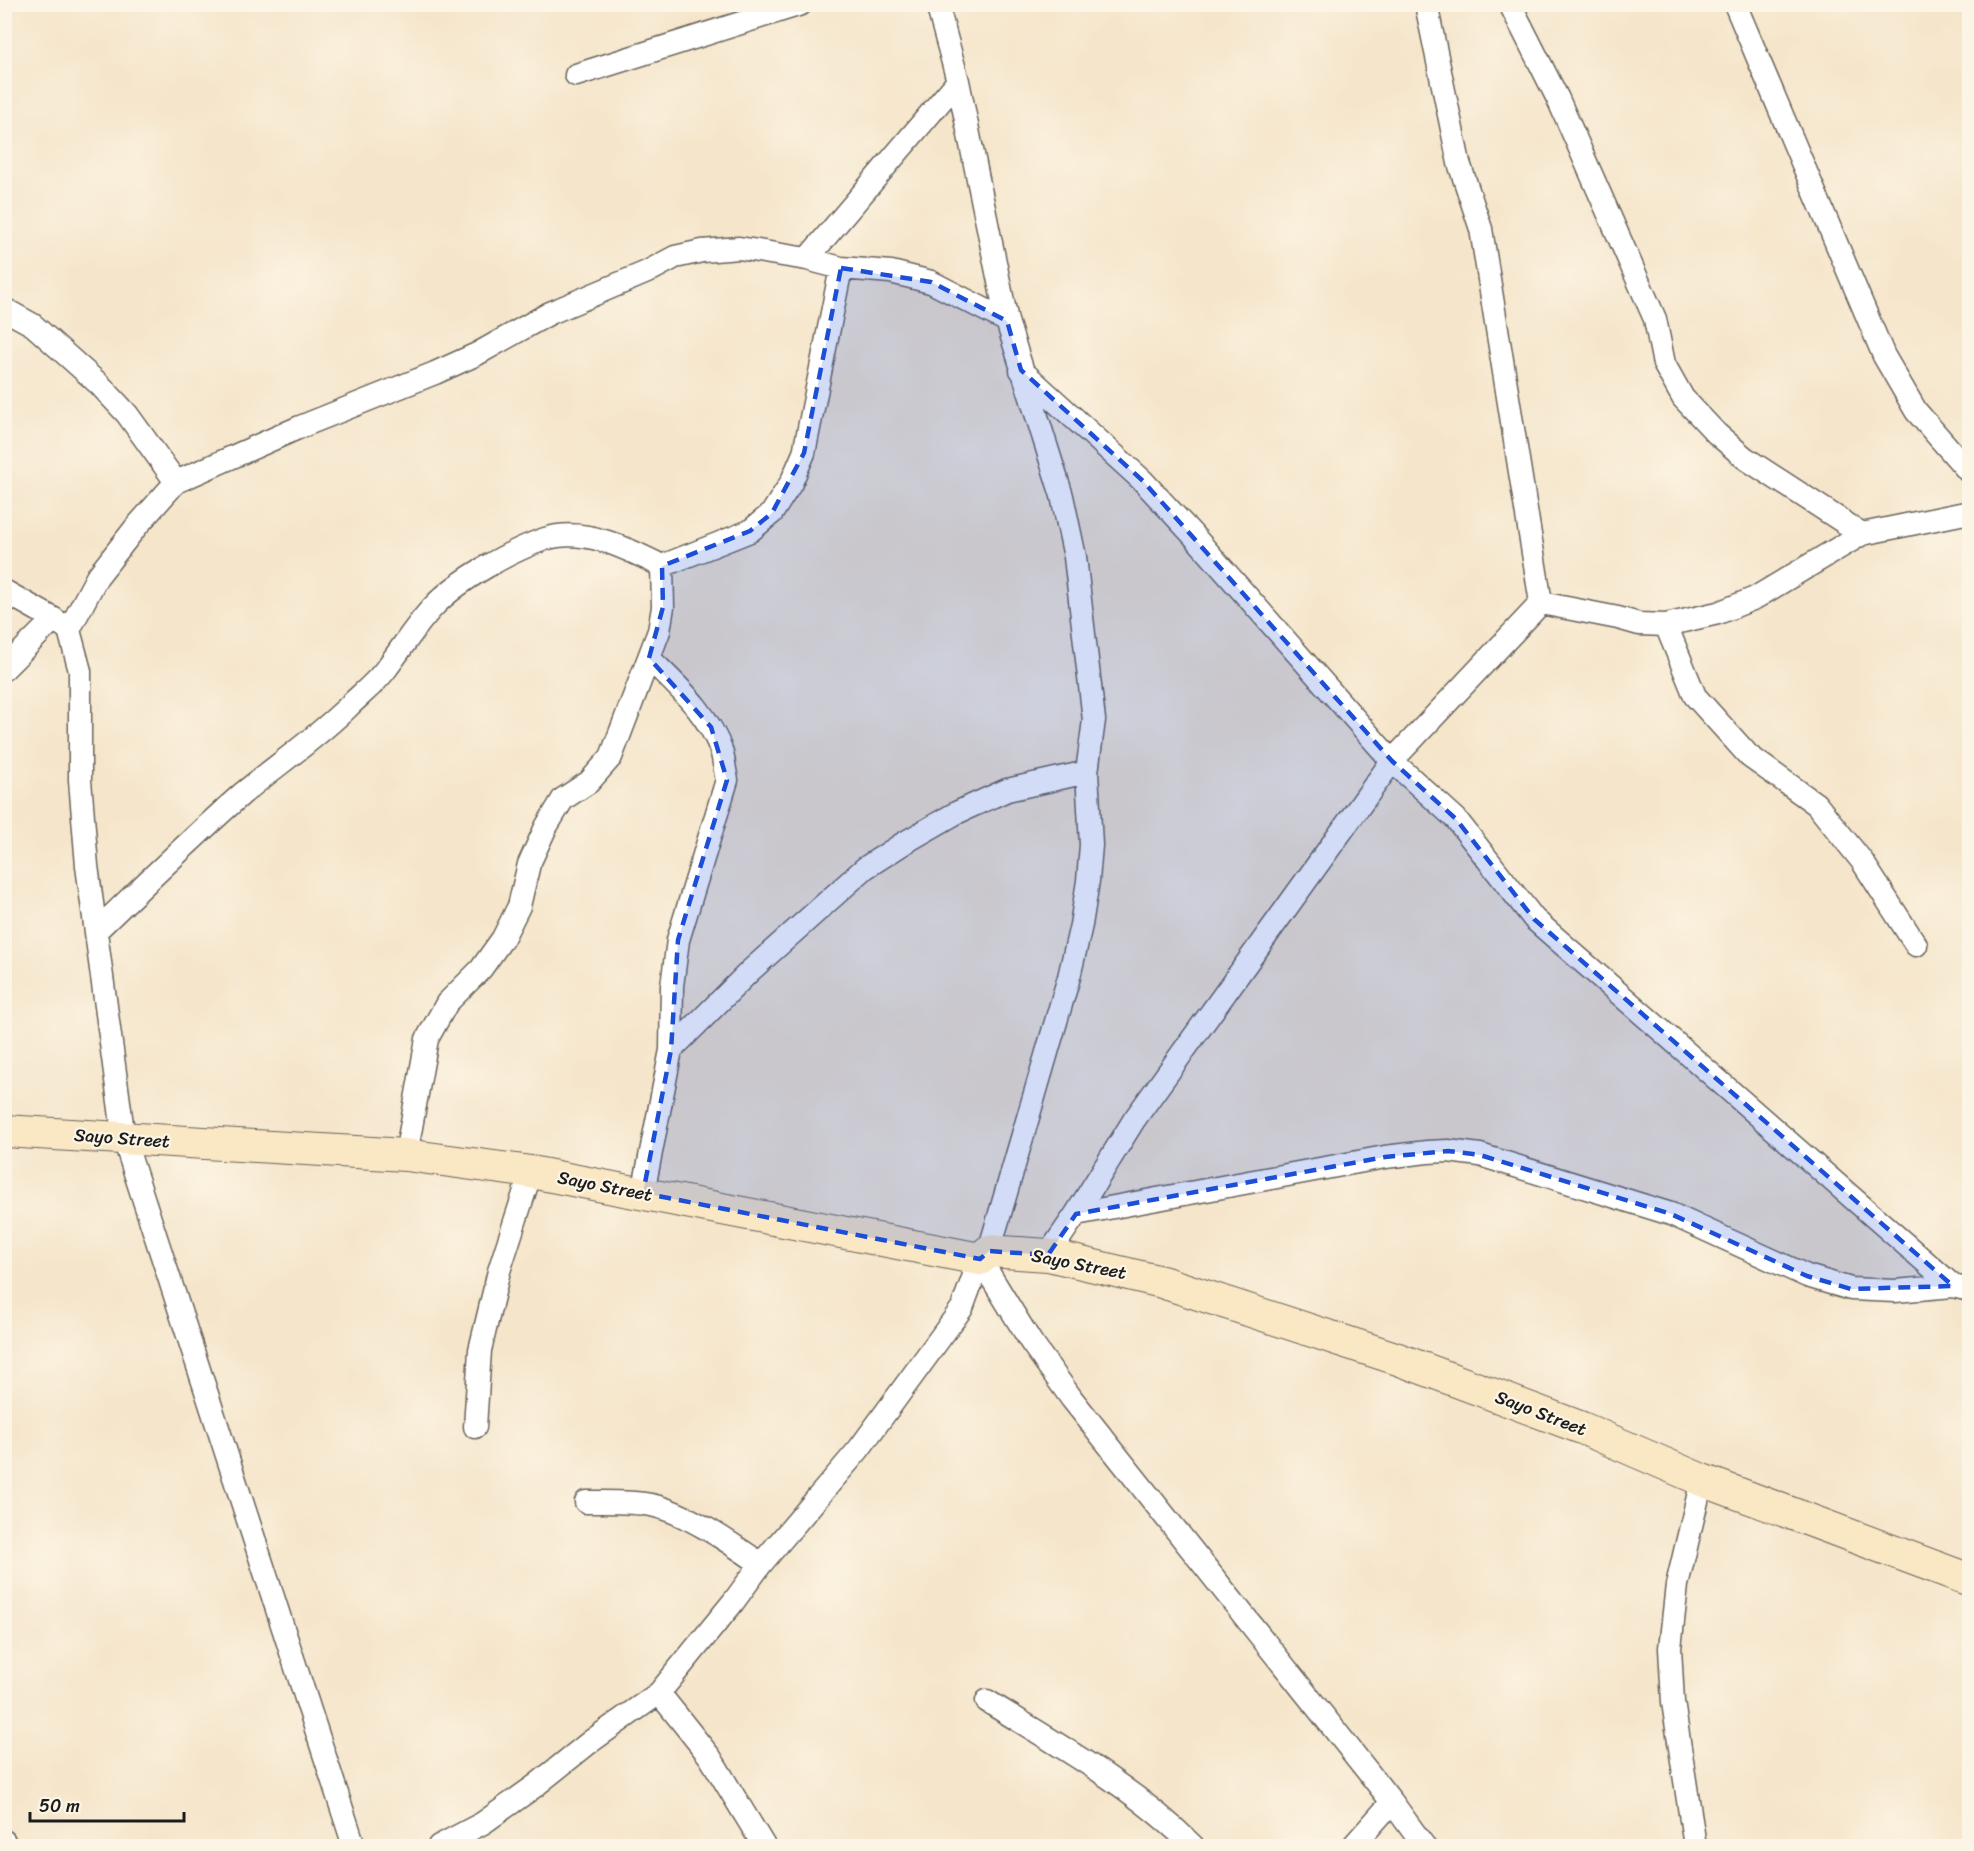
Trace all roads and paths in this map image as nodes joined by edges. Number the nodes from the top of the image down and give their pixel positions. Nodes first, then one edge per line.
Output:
1 (801, 4) edge
2 (1426, 4) edge
3 (1510, 4) edge
4 (1735, 4) edge
5 (943, 9) edge
6 (576, 75) dead end
7 (958, 81) junction
8 (807, 259) junction
9 (841, 268) junction
10 (4, 309) edge
11 (1006, 321) junction
12 (1021, 370) junction
13 (1970, 473) edge
14 (176, 482) junction
15 (1970, 512) edge
16 (1862, 534) junction
17 (662, 566) junction
18 (4, 591) edge
19 (1541, 603) junction
20 (61, 624) junction
21 (1666, 625) junction
22 (649, 658) junction
23 (4, 669) edge
24 (1392, 761) junction
25 (1087, 772) junction
26 (96, 931) junction
27 (1916, 945) dead end
28 (671, 1050) junction
29 (4, 1131) edge
30 (124, 1139) junction
31 (406, 1155) junction
32 (531, 1172) junction
33 (643, 1193) junction
34 (1076, 1214) junction
35 (985, 1255) junction
36 (1048, 1255) junction
37 (1961, 1288) edge
38 (475, 1427) dead end
39 (1702, 1480) junction
40 (586, 1502) dead end
41 (761, 1564) junction
42 (1970, 1580) edge
43 (659, 1693) junction
44 (987, 1701) dead end
45 (1392, 1802) junction
46 (4, 1841) edge
47 (6, 1846) edge
48 (354, 1846) edge
49 (439, 1846) edge
50 (764, 1846) edge
51 (1193, 1846) edge
52 (1353, 1846) edge
53 (1424, 1846) edge
54 (1695, 1846) edge

1 - 6 street
2 - 19 street
3 - 16 street
4 - 13 street
5 - 7 street
7 - 8 street
7 - 11 street
8 - 9 street
8 - 14 street
9 - 11 street
9 - 17 street
10 - 14 street
11 - 12 street
12 - 24 street
12 - 25 street
14 - 20 street
15 - 16 street
16 - 21 street
17 - 22 street
17 - 26 street
18 - 20 street
19 - 21 street
19 - 24 street
20 - 23 street
20 - 26 street
21 - 27 street
22 - 28 street
22 - 31 street
24 - 34 street
24 - 37 street
25 - 28 street
25 - 35 street
26 - 30 street
28 - 33 street
29 - 30 street, Sayo Street
30 - 31 street, Sayo Street
30 - 48 street
31 - 32 street, Sayo Street
32 - 33 street, Sayo Street
32 - 38 street
33 - 35 street, Sayo Street
34 - 36 street
34 - 37 street
35 - 36 street, Sayo Street
35 - 41 street
35 - 45 street
36 - 39 street, Sayo Street
39 - 42 street, Sayo Street
39 - 54 street
40 - 41 street
41 - 43 street
43 - 49 street
43 - 50 street
44 - 51 street
45 - 52 street
45 - 53 street
46 - 47 street

